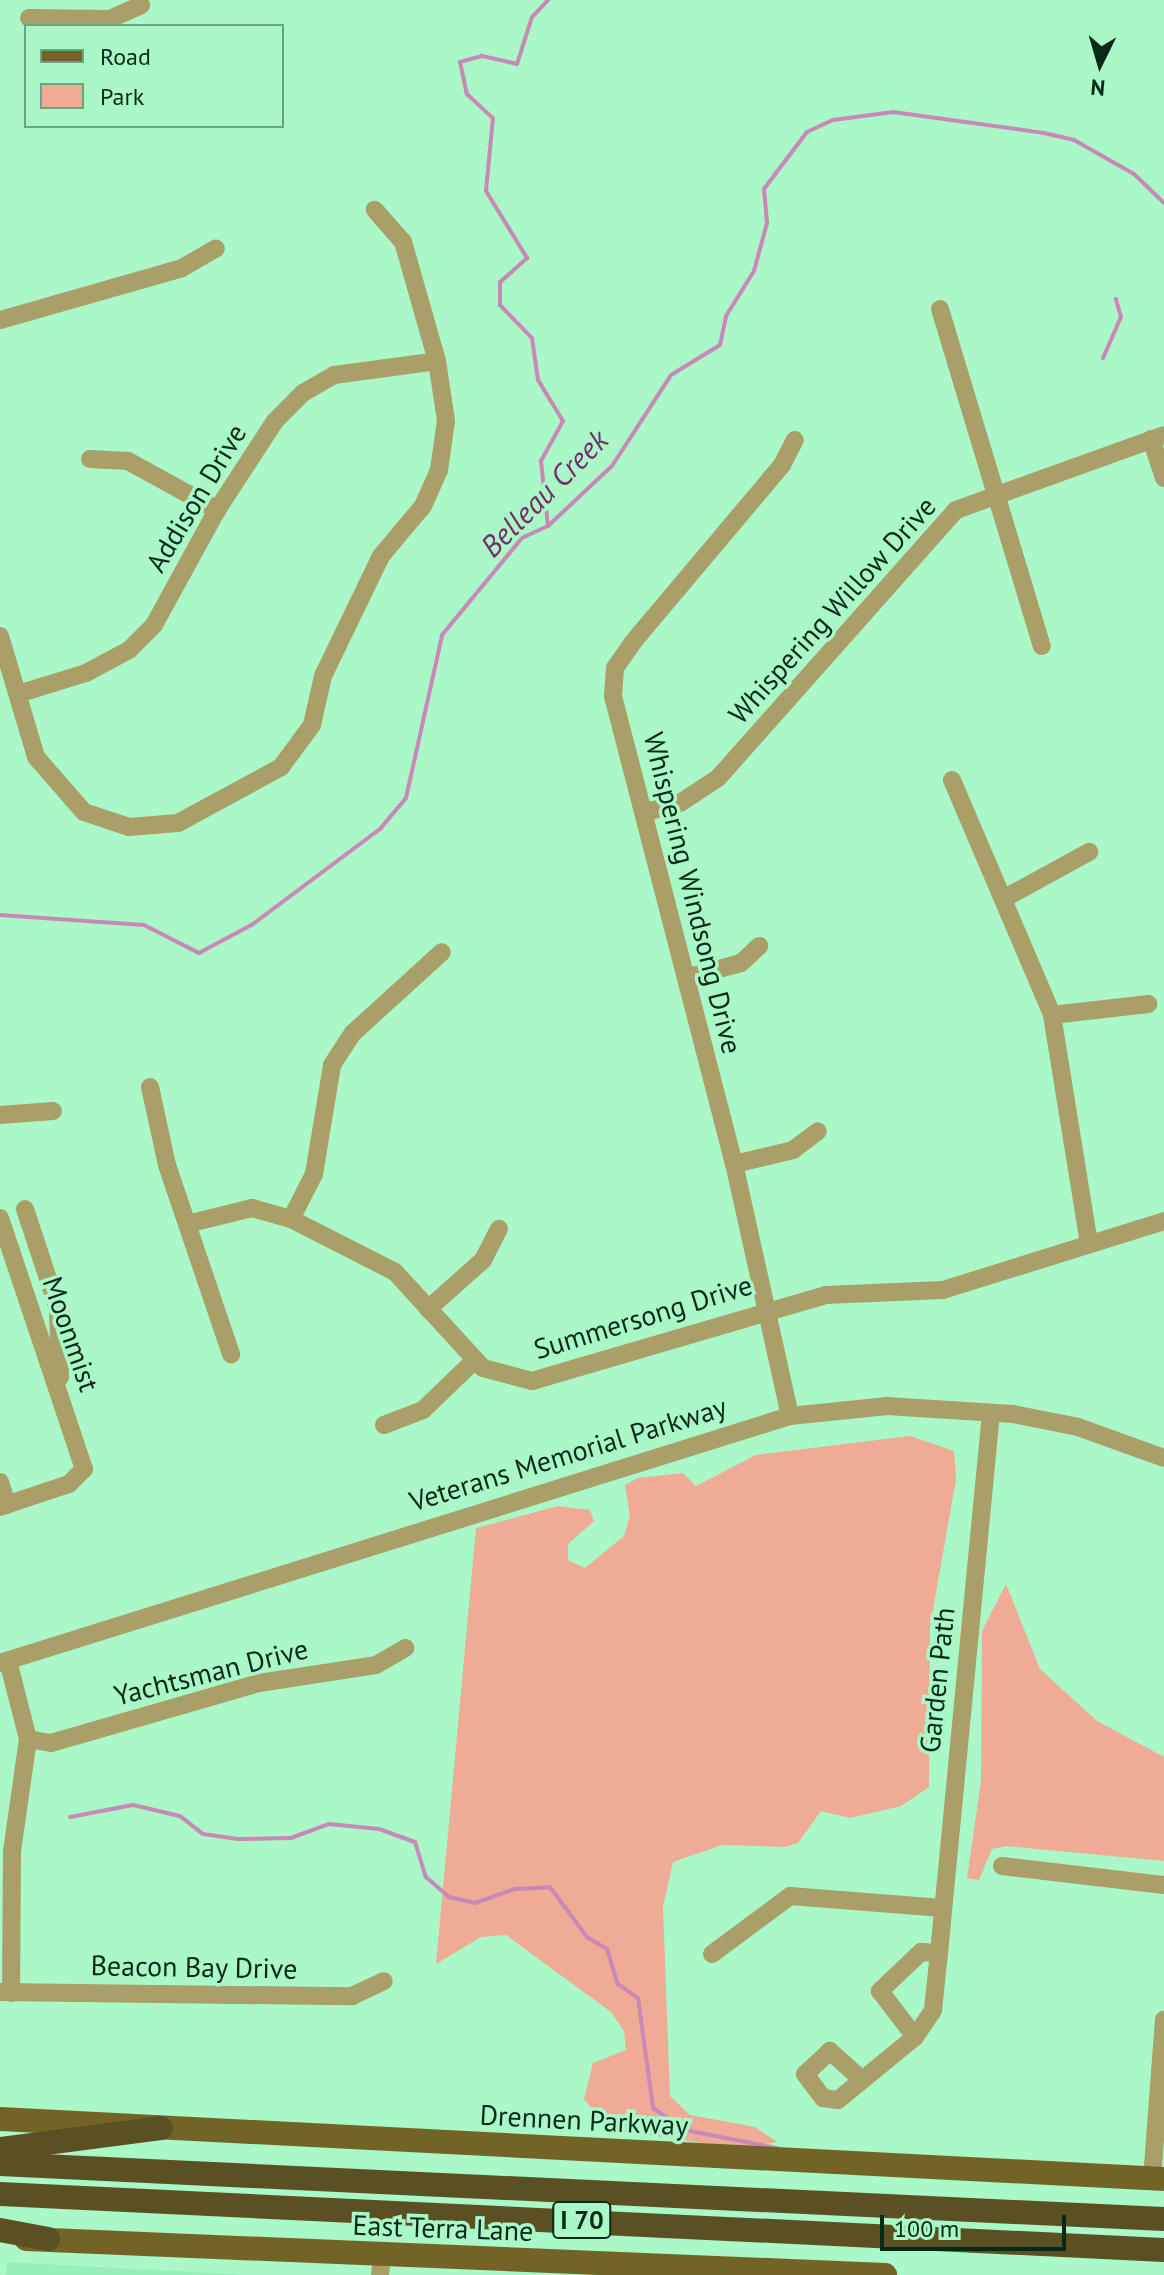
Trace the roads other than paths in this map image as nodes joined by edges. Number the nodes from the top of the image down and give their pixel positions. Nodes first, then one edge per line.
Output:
1 (141, 5) dead end
2 (29, 15) edge
3 (375, 210) dead end
4 (216, 248) dead end
5 (940, 309) dead end
6 (0, 320) edge
7 (437, 361) junction
8 (1158, 437) edge
9 (795, 440) dead end
10 (90, 459) dead end
11 (1164, 478) edge
12 (993, 495) junction
13 (217, 510) junction
14 (0, 636) edge
15 (1042, 646) dead end
16 (18, 694) junction
17 (952, 780) dead end
18 (646, 812) junction
19 (1089, 852) dead end
20 (1005, 898) junction
21 (759, 946) dead end
22 (442, 952) dead end
23 (686, 978) junction
24 (1148, 1004) dead end
25 (1052, 1015) junction
26 (150, 1087) dead end
27 (53, 1111) dead end
28 (0, 1115) edge
29 (818, 1131) dead end
30 (734, 1164) junction
31 (25, 1209) dead end
32 (0, 1218) edge
33 (291, 1219) junction
34 (1164, 1221) edge
35 (187, 1224) junction
36 (499, 1229) dead end
37 (1089, 1244) junction
38 (428, 1309) junction
39 (765, 1310) junction
40 (231, 1354) dead end
41 (474, 1361) junction
42 (60, 1383) junction
43 (991, 1413) junction
44 (790, 1416) junction
45 (384, 1425) dead end
46 (1164, 1458) edge
47 (0, 1482) edge
48 (4, 1506) edge
49 (405, 1648) dead end
50 (4, 1662) edge
51 (28, 1739) junction
52 (1002, 1866) dead end
53 (1164, 1885) edge
54 (943, 1908) junction
55 (939, 1953) junction
56 (712, 1954) dead end
57 (384, 1981) dead end
58 (5, 1992) edge
59 (1164, 2019) edge
60 (915, 2037) junction
61 (861, 2079) dead end
62 (0, 2119) edge
63 (161, 2128) junction
64 (0, 2149) edge
65 (0, 2164) edge
66 (1158, 2179) edge
67 (0, 2194) edge
68 (1164, 2219) edge
69 (0, 2230) edge
70 (0, 2239) edge
71 (48, 2239) junction
72 (1164, 2250) edge
73 (381, 2266) edge
74 (885, 2275) edge

1 - 2 street
3 - 7 street
4 - 6 street
5 - 12 street
7 - 13 street, Addison Drive
7 - 16 street
8 - 11 street
8 - 12 street, Whispering Willow Drive
9 - 18 street, Whispering Windsong Drive
10 - 13 street
12 - 15 street
12 - 18 street, Whispering Willow Drive
13 - 16 street, Addison Drive
14 - 16 street
17 - 20 street
18 - 23 street, Whispering Windsong Drive
19 - 20 street
20 - 25 street
21 - 23 street
22 - 33 street
23 - 30 street, Whispering Windsong Drive
24 - 25 street
25 - 37 street
26 - 35 street
27 - 28 street
29 - 30 street
30 - 39 street, Whispering Windsong Drive
31 - 42 street
32 - 42 street, Moonmist
33 - 35 street, Summersong Drive
33 - 38 street, Summersong Drive
34 - 37 street, Summersong Drive
35 - 40 street
36 - 38 street
37 - 39 street, Summersong Drive
38 - 41 street, Summersong Drive
39 - 41 street, Summersong Drive
39 - 44 street, Whispering Windsong Drive
41 - 45 street
42 - 48 street, Moonmist
43 - 44 street, Veterans Memorial Parkway
43 - 46 street, Veterans Memorial Parkway
43 - 54 street, Garden Path
44 - 50 street, Veterans Memorial Parkway
47 - 48 street
49 - 51 street, Yachtsman Drive
50 - 51 street
51 - 58 street
52 - 53 street
54 - 55 street, Garden Path
54 - 56 street
55 - 60 street, Garden Path
55 - 60 street
57 - 58 street, Beacon Bay Drive
59 - 66 street
60 - 61 street
62 - 63 main road, Drennen Parkway
63 - 64 highway
63 - 66 main road, Drennen Parkway
65 - 68 highway, I 70
67 - 72 highway, I 70
69 - 71 highway
70 - 71 main road, East Terra Lane
71 - 73 main road, East Terra Lane
73 - 74 main road, East Terra Lane

